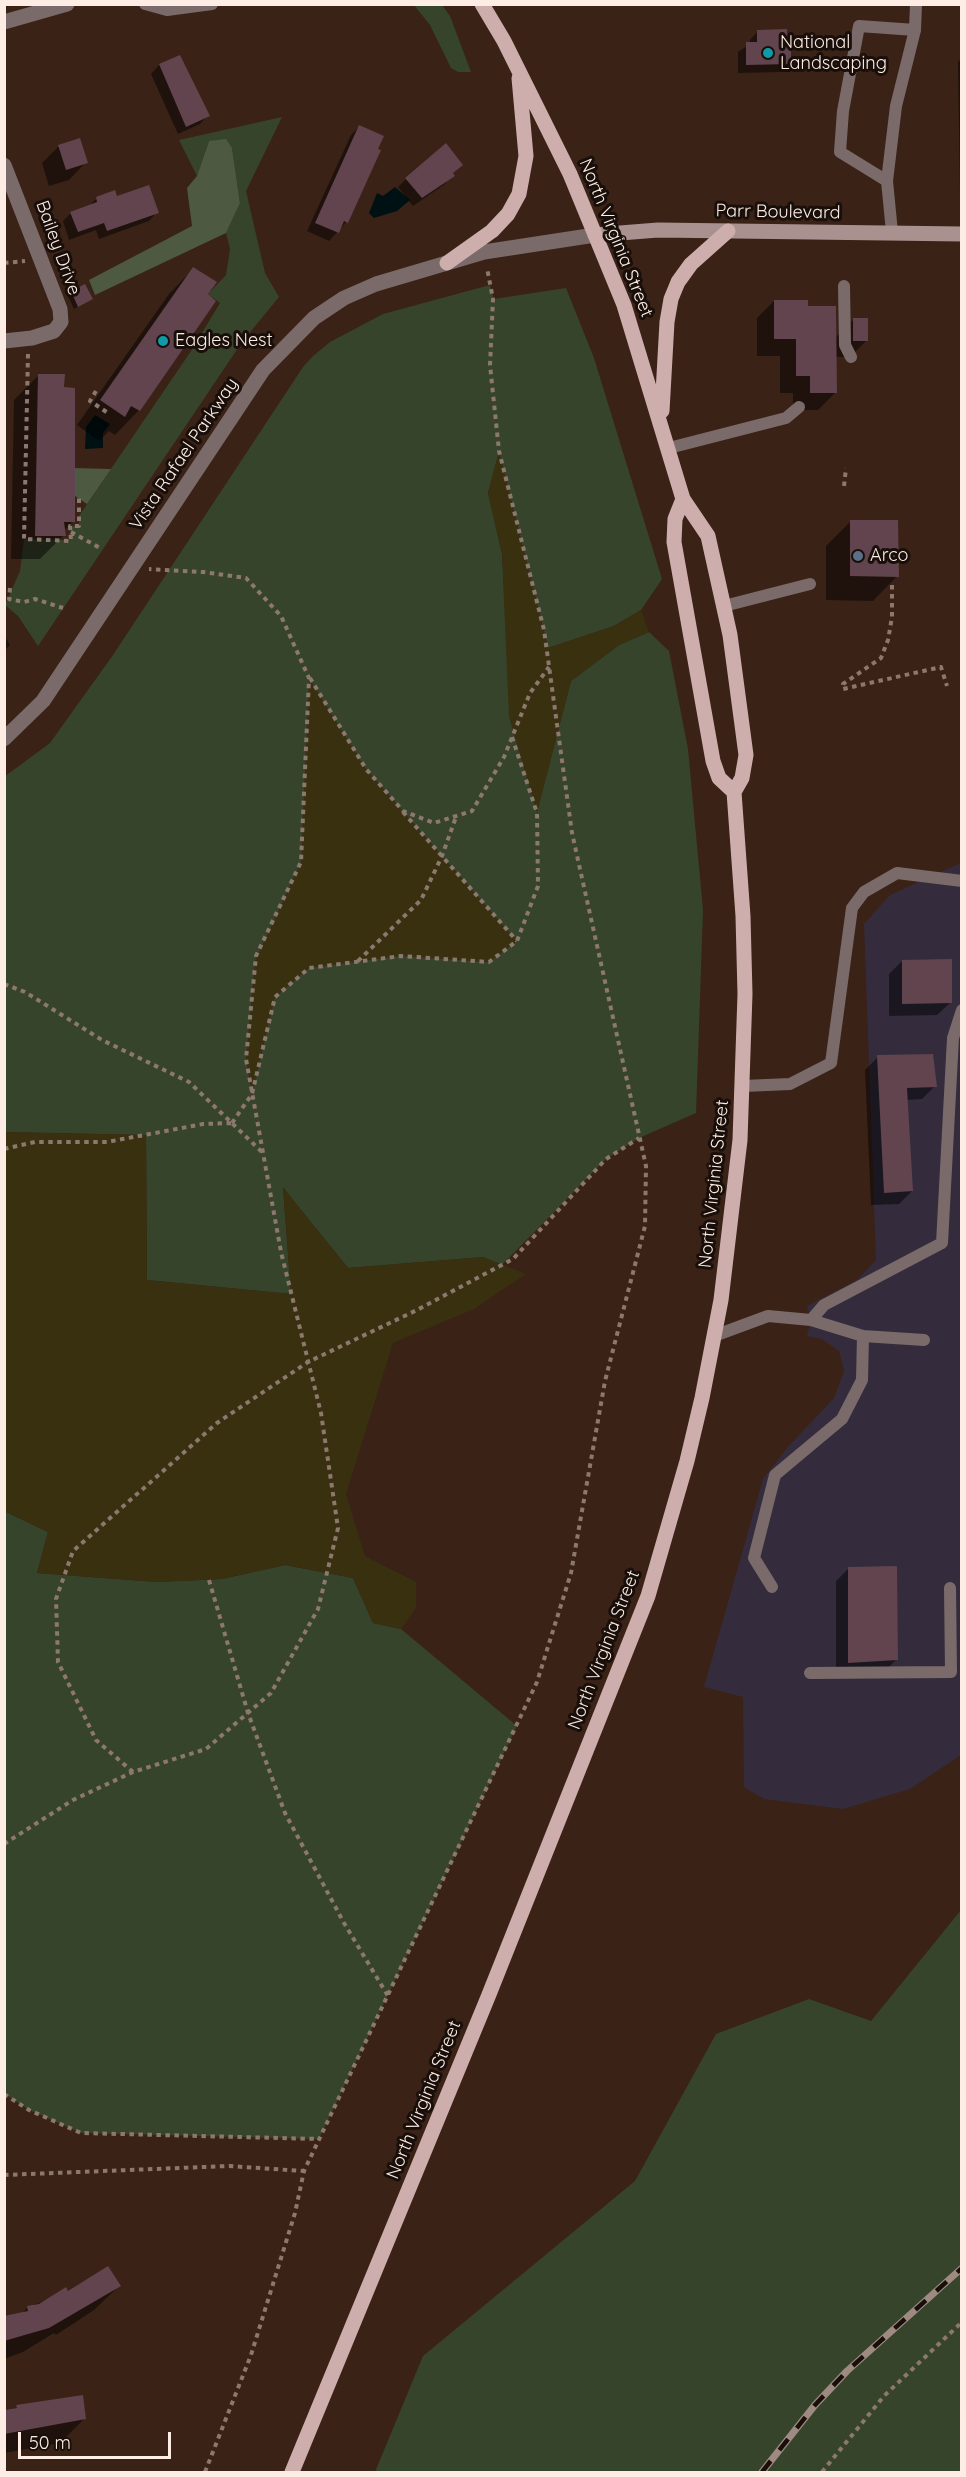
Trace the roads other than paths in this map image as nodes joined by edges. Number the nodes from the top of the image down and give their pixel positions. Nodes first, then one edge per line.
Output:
1 (67, 4) edge
2 (146, 4) edge
3 (212, 4) edge
4 (482, 4) edge
5 (916, 4) edge
6 (4, 22) edge
7 (915, 30) junction
8 (518, 69) junction
9 (4, 165) edge
10 (887, 181) junction
11 (728, 231) junction
12 (892, 232) junction
13 (962, 234) edge
14 (595, 235) junction
15 (447, 263) junction
16 (844, 286) dead end
17 (4, 341) edge
18 (851, 357) dead end
19 (799, 407) dead end
20 (662, 423) junction
21 (669, 448) junction
22 (683, 499) junction
23 (810, 584) dead end
24 (724, 606) junction
25 (4, 739) edge
26 (734, 792) junction
27 (962, 880) edge
28 (962, 1010) edge
29 (743, 1086) junction
30 (811, 1320) junction
31 (714, 1336) junction
32 (863, 1336) junction
33 (924, 1340) dead end
34 (772, 1587) dead end
35 (950, 1588) dead end
36 (810, 1673) dead end
37 (292, 2472) edge

1 - 6 street
2 - 3 lane
4 - 8 main road, North Virginia Street
5 - 7 lane
7 - 10 lane
7 - 10 lane
8 - 14 main road, North Virginia Street
8 - 15 main road
9 - 17 street, Bailey Drive
10 - 12 lane
11 - 12 main road, Parr Boulevard
11 - 14 main road, Parr Boulevard
11 - 20 main road
12 - 13 main road, Parr Boulevard
14 - 15 street, Vista Rafael Parkway
14 - 20 main road, North Virginia Street
15 - 25 street, Vista Rafael Parkway
16 - 18 lane
19 - 21 lane
20 - 21 main road, North Virginia Street
21 - 22 main road, North Virginia Street
22 - 24 main road, North Virginia Street
22 - 26 main road
23 - 24 lane
24 - 26 main road, North Virginia Street
26 - 29 main road, North Virginia Street
27 - 29 lane
28 - 30 lane
29 - 31 main road, North Virginia Street
30 - 31 lane
30 - 32 lane
31 - 37 main road, North Virginia Street
32 - 33 lane
32 - 34 lane
35 - 36 lane

